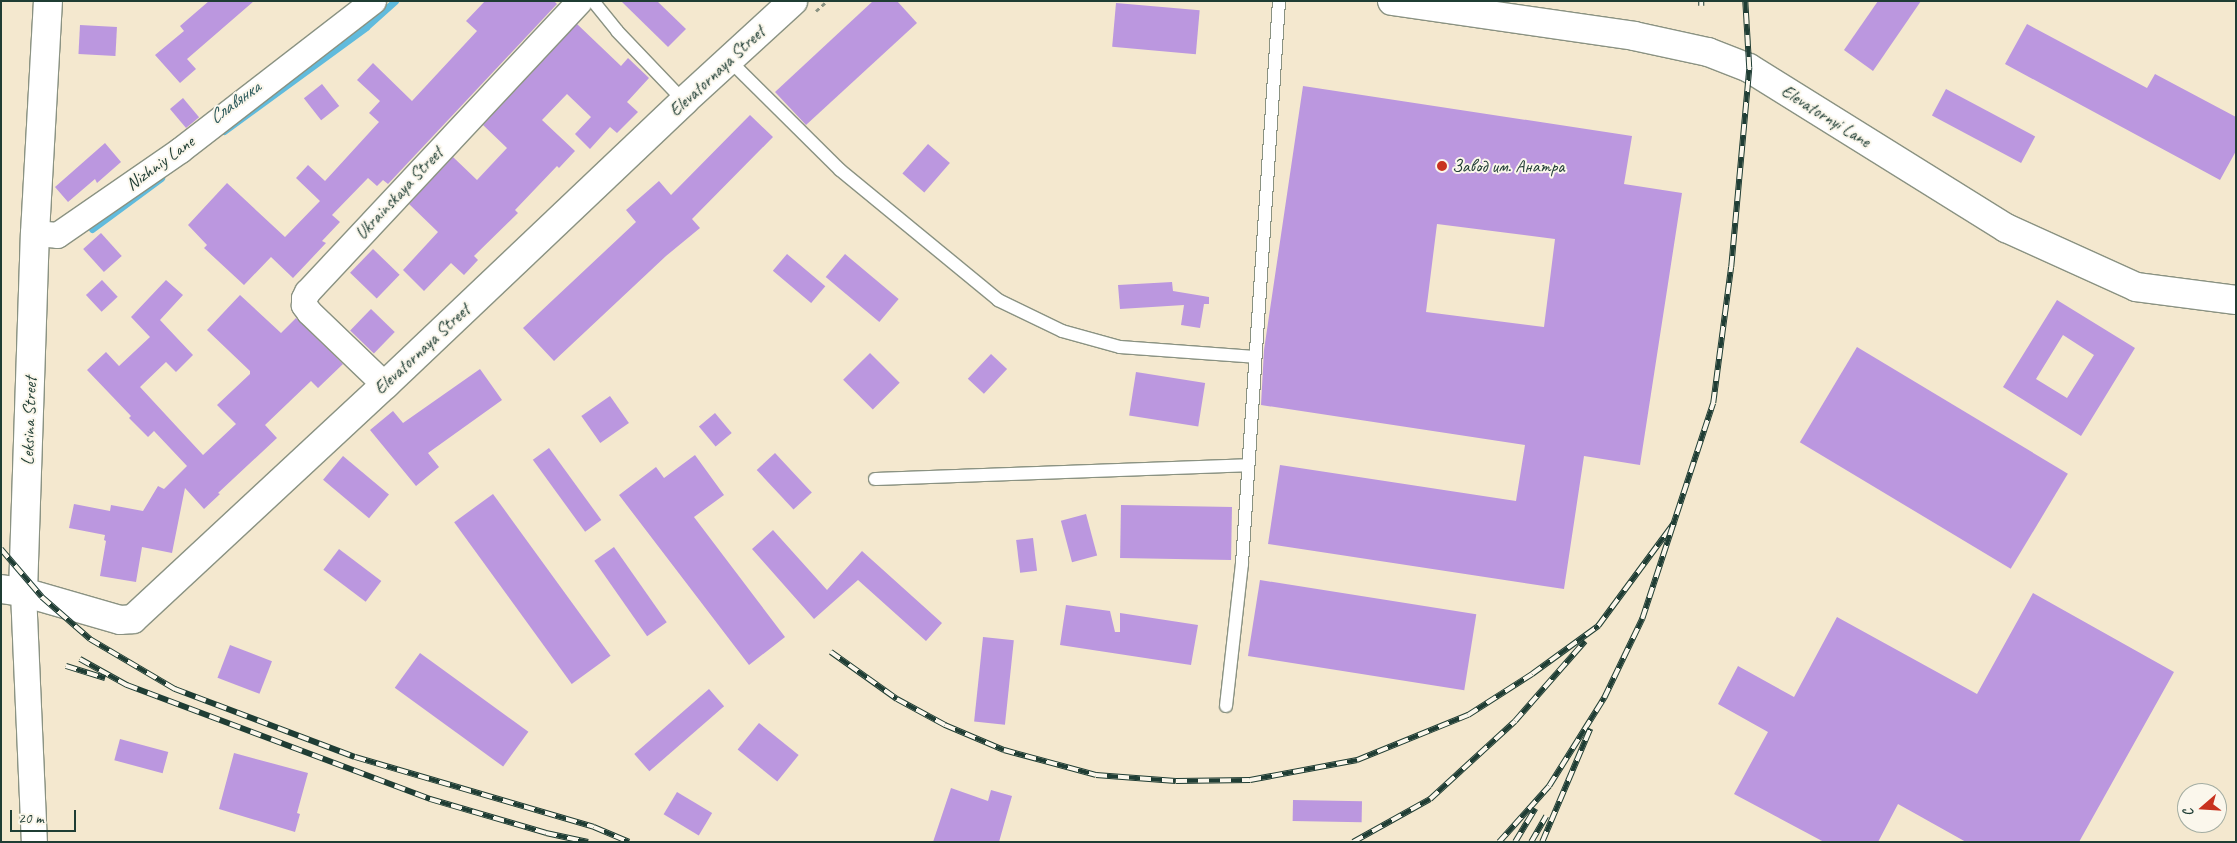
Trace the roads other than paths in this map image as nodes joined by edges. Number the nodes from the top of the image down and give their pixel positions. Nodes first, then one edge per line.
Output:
1 (48, 1) edge
2 (373, 1) edge
3 (579, 1) edge
4 (593, 1) edge
5 (793, 1) edge
6 (1279, 1) edge
7 (1392, 1) edge
8 (729, 60) junction
9 (684, 101) junction
10 (35, 233) junction
11 (2236, 300) edge
12 (1255, 357) junction
13 (385, 385) junction
14 (1248, 465) junction
15 (875, 479) dead end
16 (12, 590) edge
17 (1226, 706) dead end
18 (34, 842) edge

1 - 10 main road, Leksina Street
2 - 10 street, Nizhniy Lane
3 - 13 street, Ukrainskaya Street
4 - 9 lane
5 - 8 main road, Elevatornaya Street
6 - 12 lane
7 - 11 main road, Elevatornyi Lane
8 - 9 main road, Elevatornaya Street
8 - 12 lane
9 - 13 main road, Elevatornaya Street
10 - 16 main road, Leksina Street
12 - 14 lane
13 - 16 main road, Elevatornaya Street
14 - 15 lane
14 - 17 lane
16 - 18 street, Leksina Street

